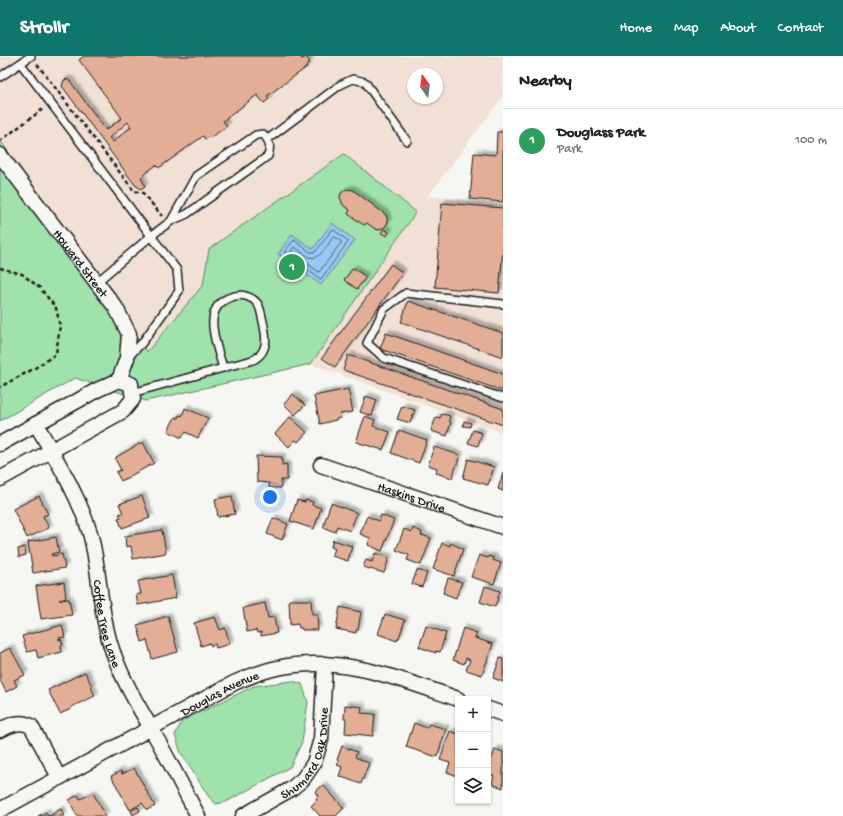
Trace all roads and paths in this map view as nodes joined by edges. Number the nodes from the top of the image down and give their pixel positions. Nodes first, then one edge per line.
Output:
1 (31, 56) edge
2 (35, 63) dead end
3 (21, 64) junction
4 (0, 77) edge
5 (46, 107) dead end
6 (268, 139) junction
7 (0, 141) edge
8 (407, 141) dead end
9 (0, 155) edge
10 (164, 218) dead end
11 (171, 221) junction
12 (151, 236) junction
13 (0, 268) edge
14 (97, 282) junction
15 (503, 304) edge
16 (127, 358) junction
17 (223, 368) junction
18 (119, 380) junction
19 (0, 387) edge
20 (132, 393) junction
21 (503, 398) edge
22 (36, 424) junction
23 (0, 444) edge
24 (51, 450) junction
25 (321, 465) dead end
26 (0, 479) edge
27 (503, 527) edge
28 (325, 664) junction
29 (455, 698) edge
30 (491, 710) edge
31 (503, 714) edge
32 (151, 728) junction
33 (0, 730) edge
34 (59, 778) junction
35 (0, 810) edge
36 (198, 816) edge
37 (243, 816) edge

1 - 3 lane
2 - 10 path
3 - 4 lane
3 - 12 lane
5 - 7 path
6 - 8 lane
6 - 11 lane
6 - 11 lane
9 - 14 street, Howard Street
11 - 12 lane
12 - 14 lane
12 - 16 lane
13 - 19 path
14 - 16 street, Howard Street
15 - 21 lane
16 - 18 street, Howard Street
17 - 17 lane
17 - 20 lane
18 - 20 street
18 - 22 street
20 - 24 street
22 - 23 street
22 - 24 street, Coffee Tree Lane
24 - 26 street
24 - 32 street, Coffee Tree Lane
25 - 27 street, Haskins Drive
28 - 29 street, Douglas Avenue
28 - 32 street, Douglas Avenue
28 - 37 street, Shumard Oak Drive
30 - 31 street
32 - 34 street, Douglas Avenue
32 - 36 street, Coffee Tree Lane
33 - 34 street
34 - 35 street, Douglas Avenue

